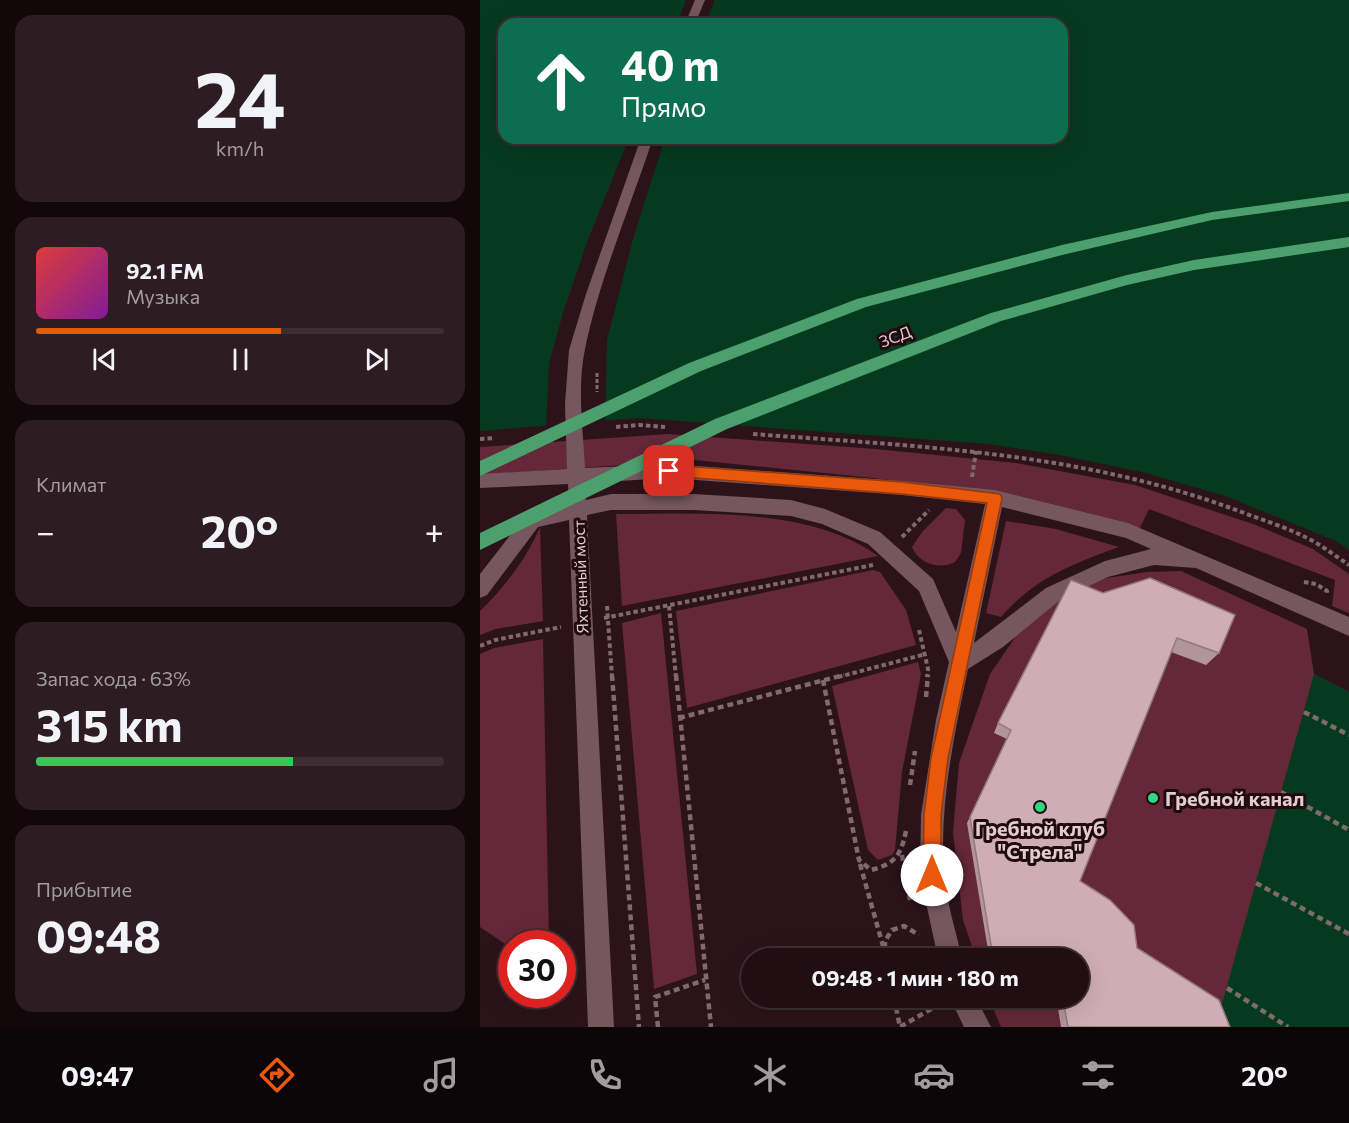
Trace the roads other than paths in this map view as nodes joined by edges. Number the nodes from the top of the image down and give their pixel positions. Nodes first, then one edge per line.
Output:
1 (700, 0) edge
2 (692, 18) edge
3 (645, 144) edge
4 (1349, 197) edge
5 (1349, 242) edge
6 (480, 469) edge
7 (480, 481) edge
8 (995, 498) junction
9 (480, 542) edge
10 (1197, 560) junction
11 (480, 589) edge
12 (1349, 627) edge
13 (960, 663) junction
14 (948, 948) edge
15 (968, 1008) edge
16 (601, 1027) edge
17 (978, 1027) edge

1 - 2 street
3 - 16 street, Яхтенный мост
4 - 6 highway
5 - 9 highway, ЗСД
7 - 8 street
8 - 10 street
8 - 13 street
10 - 12 street
10 - 13 street
11 - 13 street
13 - 14 street
15 - 17 street

